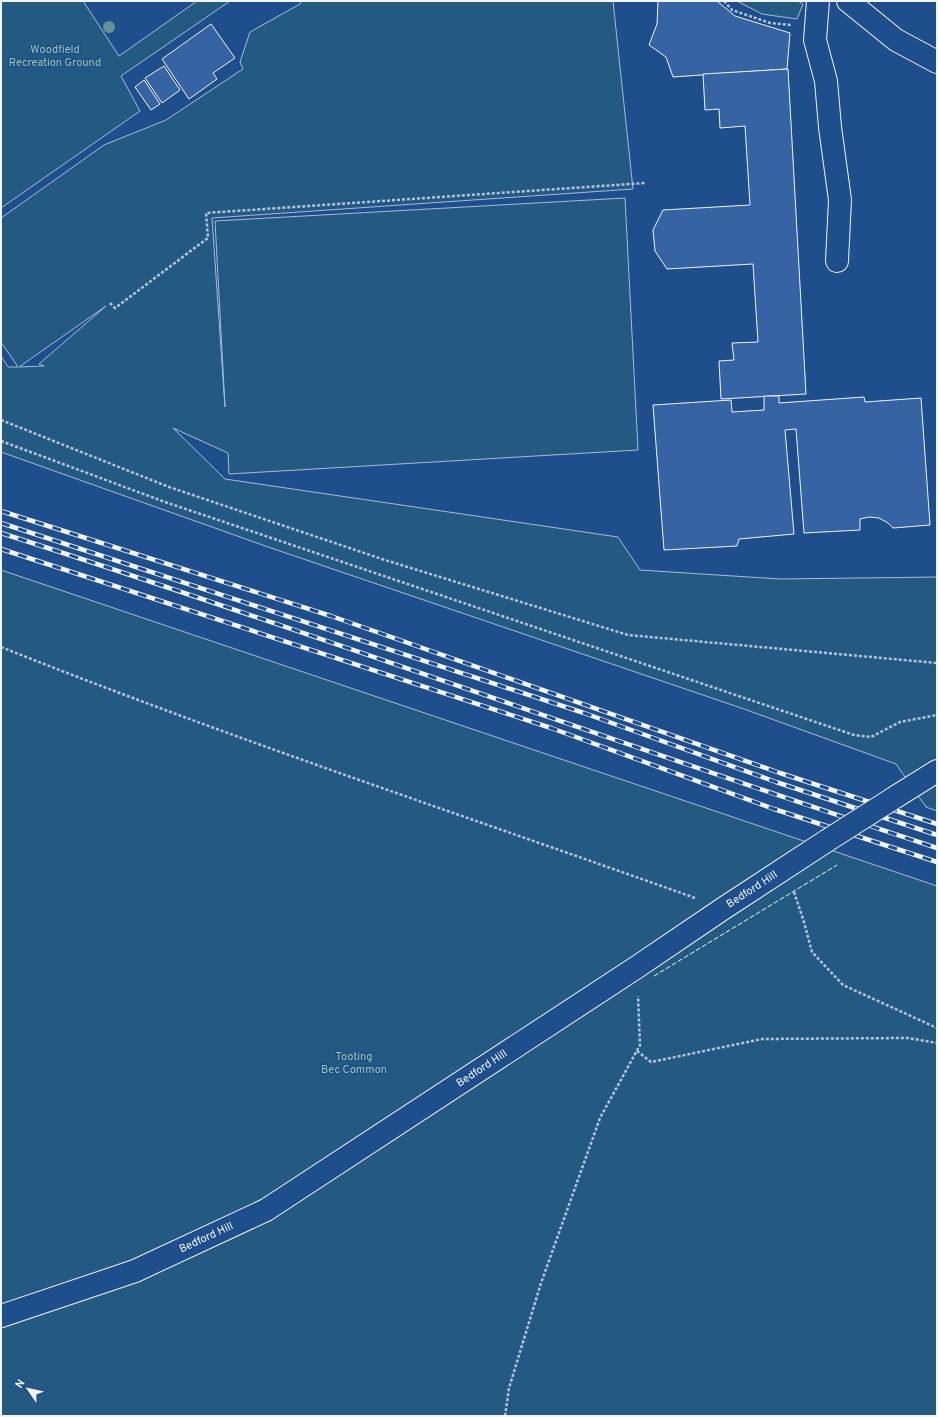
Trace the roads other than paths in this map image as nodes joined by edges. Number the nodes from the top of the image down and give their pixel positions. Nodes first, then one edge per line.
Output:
1 (818, 1) edge
2 (848, 1) edge
3 (937, 62) edge
4 (837, 261) dead end
5 (937, 771) edge
6 (1, 1316) edge

1 - 4 main road
2 - 3 main road
5 - 6 main road, Bedford Hill, bridge

